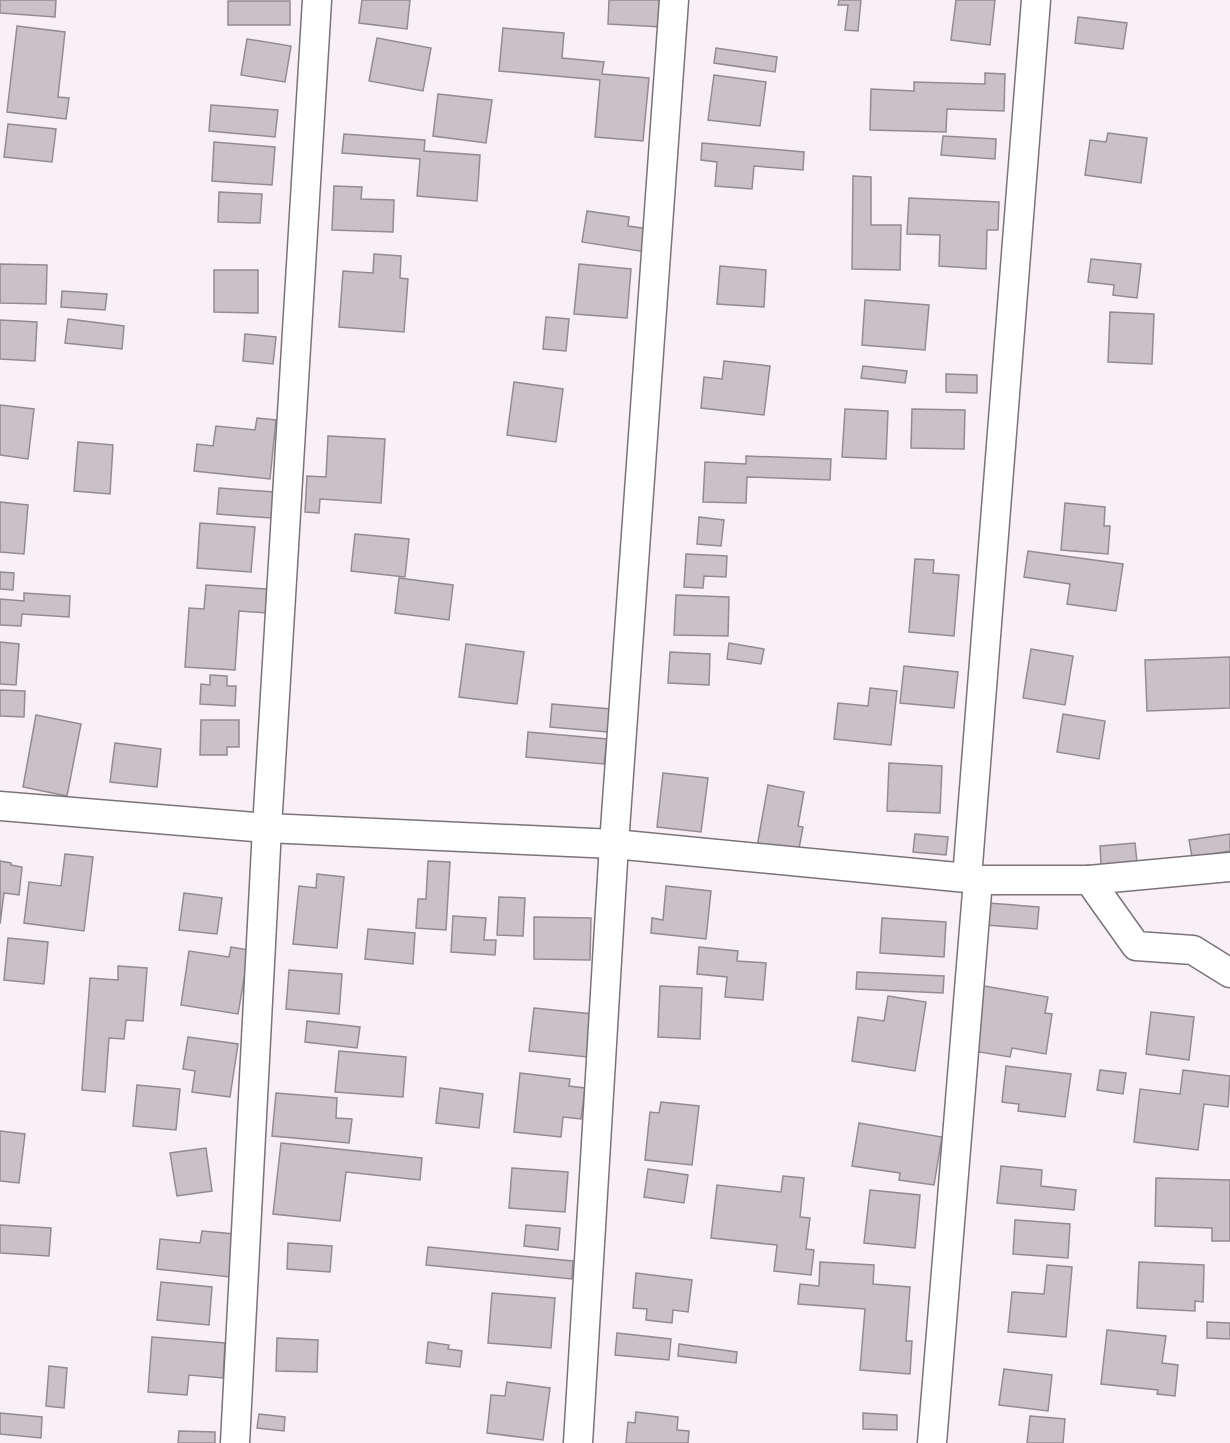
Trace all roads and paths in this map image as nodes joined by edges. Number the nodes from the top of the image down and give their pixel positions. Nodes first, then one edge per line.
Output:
1 (317, 0) edge
2 (674, 0) edge
3 (1036, 0) edge
4 (0, 806) edge
5 (267, 828) junction
6 (614, 844) junction
7 (1230, 867) edge
8 (972, 879) junction
9 (1089, 880) junction
10 (1230, 973) edge
11 (236, 1443) edge
12 (578, 1443) edge
13 (932, 1443) edge

1 - 5 street
2 - 6 street
3 - 8 street
4 - 5 street
5 - 6 street
5 - 11 street
6 - 8 street
6 - 12 street
7 - 9 street
8 - 9 street
8 - 13 street
9 - 10 street

